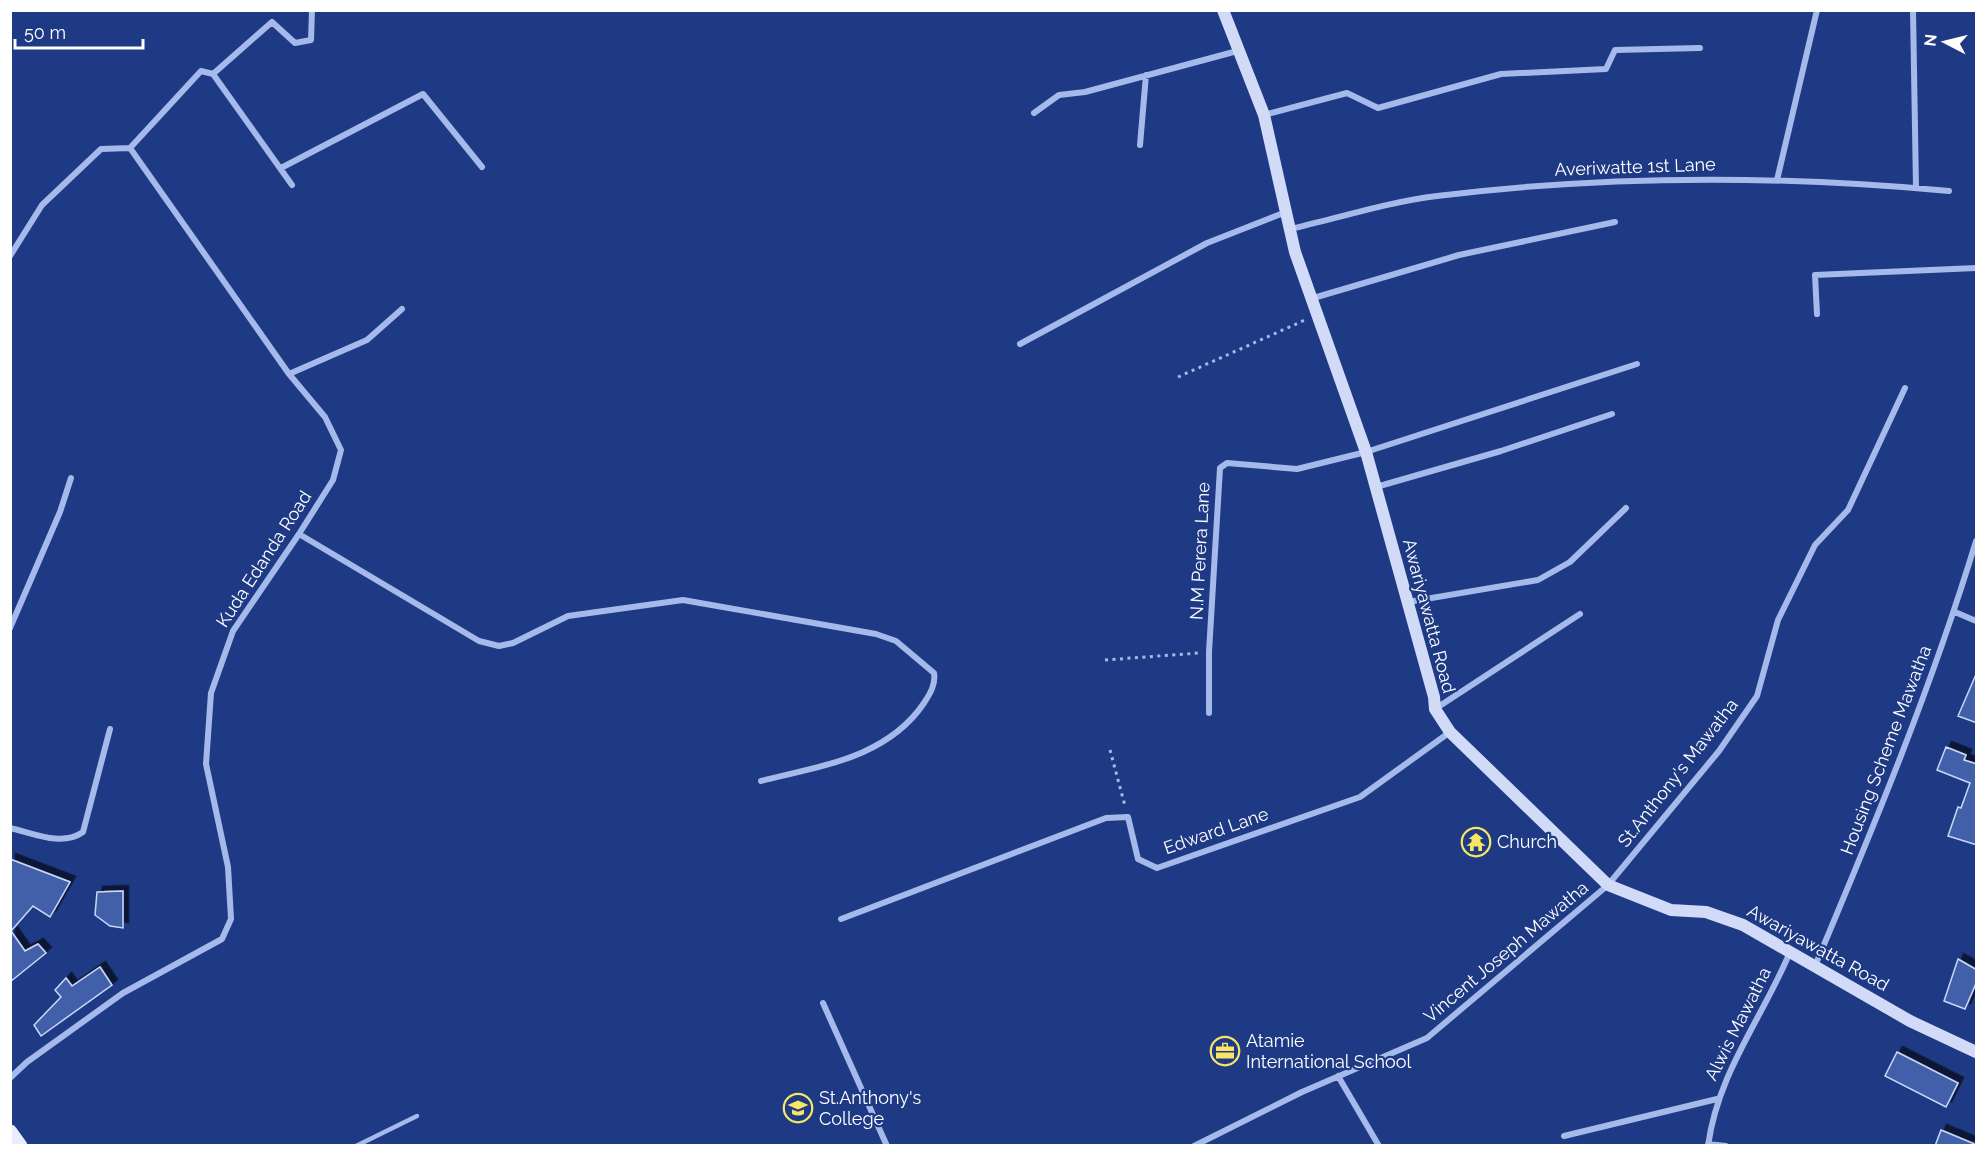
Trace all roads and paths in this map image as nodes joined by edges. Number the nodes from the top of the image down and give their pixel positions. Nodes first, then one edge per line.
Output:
1 (312, 10) edge
2 (1223, 10) edge
3 (1817, 10) edge
4 (1912, 10) edge
5 (1700, 48) dead end
6 (1241, 50) junction
7 (213, 74) junction
8 (1146, 75) junction
9 (1034, 113) dead end
10 (1264, 115) junction
11 (1140, 145) dead end
12 (130, 148) junction
13 (482, 167) dead end
14 (280, 168) junction
15 (1777, 180) junction
16 (292, 184) dead end
17 (1916, 188) junction
18 (1949, 190) dead end
19 (1286, 212) junction
20 (1615, 222) dead end
21 (1290, 229) junction
22 (10, 256) edge
23 (1977, 268) edge
24 (1310, 299) junction
25 (402, 309) dead end
26 (1317, 314) junction
27 (1817, 314) dead end
28 (1020, 344) dead end
29 (1638, 364) dead end
30 (289, 374) junction
31 (1178, 377) dead end
32 (1905, 388) dead end
33 (1612, 414) dead end
34 (1366, 452) junction
35 (71, 478) dead end
36 (1376, 487) junction
37 (1626, 507) dead end
38 (299, 534) junction
39 (1977, 541) edge
40 (1408, 602) junction
41 (1954, 612) junction
42 (1580, 614) dead end
43 (1977, 621) edge
44 (10, 628) edge
45 (1209, 652) junction
46 (1105, 660) dead end
47 (1435, 710) junction
48 (1209, 713) dead end
49 (110, 729) dead end
50 (1450, 732) junction
51 (1110, 750) dead end
52 (761, 781) dead end
53 (1128, 817) junction
54 (10, 828) edge
55 (1608, 885) junction
56 (841, 919) dead end
57 (1790, 952) junction
58 (1815, 967) junction
59 (823, 1003) dead end
60 (1977, 1052) edge
61 (1338, 1076) junction
62 (10, 1078) edge
63 (1717, 1099) junction
64 (417, 1116) dead end
65 (10, 1131) edge
66 (1564, 1136) dead end
67 (1708, 1145) edge
68 (20, 1146) edge
69 (356, 1146) edge
70 (887, 1146) edge
71 (1194, 1146) edge
72 (1379, 1146) edge
73 (1726, 1146) edge

1 - 7 street
2 - 6 street, Awariyawatta Road
3 - 15 street
4 - 17 street
5 - 10 street
6 - 8 street
6 - 10 street, Awariyawatta Road
7 - 12 street
7 - 14 street
8 - 9 street
8 - 11 street
10 - 19 street, Awariyawatta Road
12 - 22 street
12 - 30 street, Kuda Edanda Road
13 - 14 street
14 - 16 street
15 - 17 street, Averiwatte 1st Lane
15 - 21 street, Averiwatte 1st Lane
17 - 18 street, Averiwatte 1st Lane
19 - 21 street, Awariyawatta Road
19 - 28 street
20 - 24 street
21 - 24 street, Awariyawatta Road
23 - 27 street
24 - 26 street, Awariyawatta Road
25 - 30 street
26 - 31 path
26 - 34 street, Awariyawatta Road
29 - 34 street
30 - 38 street, Kuda Edanda Road
32 - 55 street, St.Anthony's Mawatha
33 - 36 street
34 - 36 street, Awariyawatta Road
34 - 45 street, N.M Perera Lane
35 - 44 street
36 - 40 street, Awariyawatta Road
37 - 40 street
38 - 52 street
38 - 62 street, Kuda Edanda Road
39 - 41 street, Housing Scheme Mawatha
40 - 47 street, Awariyawatta Road
41 - 43 street
41 - 58 street, Housing Scheme Mawatha
42 - 47 street
45 - 46 path
45 - 48 street, N.M Perera Lane
47 - 50 street, Awariyawatta Road
49 - 54 street
50 - 53 street, Edward Lane
50 - 55 street, Awariyawatta Road
51 - 53 path
53 - 56 street
55 - 57 street, Awariyawatta Road
55 - 61 street, Vincent Joseph Mawatha
57 - 58 street, Awariyawatta Road
57 - 63 street, Alwis Mawatha
58 - 60 street, Awariyawatta Road
59 - 70 street
61 - 71 street, Vincent Joseph Mawatha
61 - 72 street
63 - 66 street
63 - 67 street, Alwis Mawatha
64 - 69 lane
65 - 68 main road
67 - 73 street

